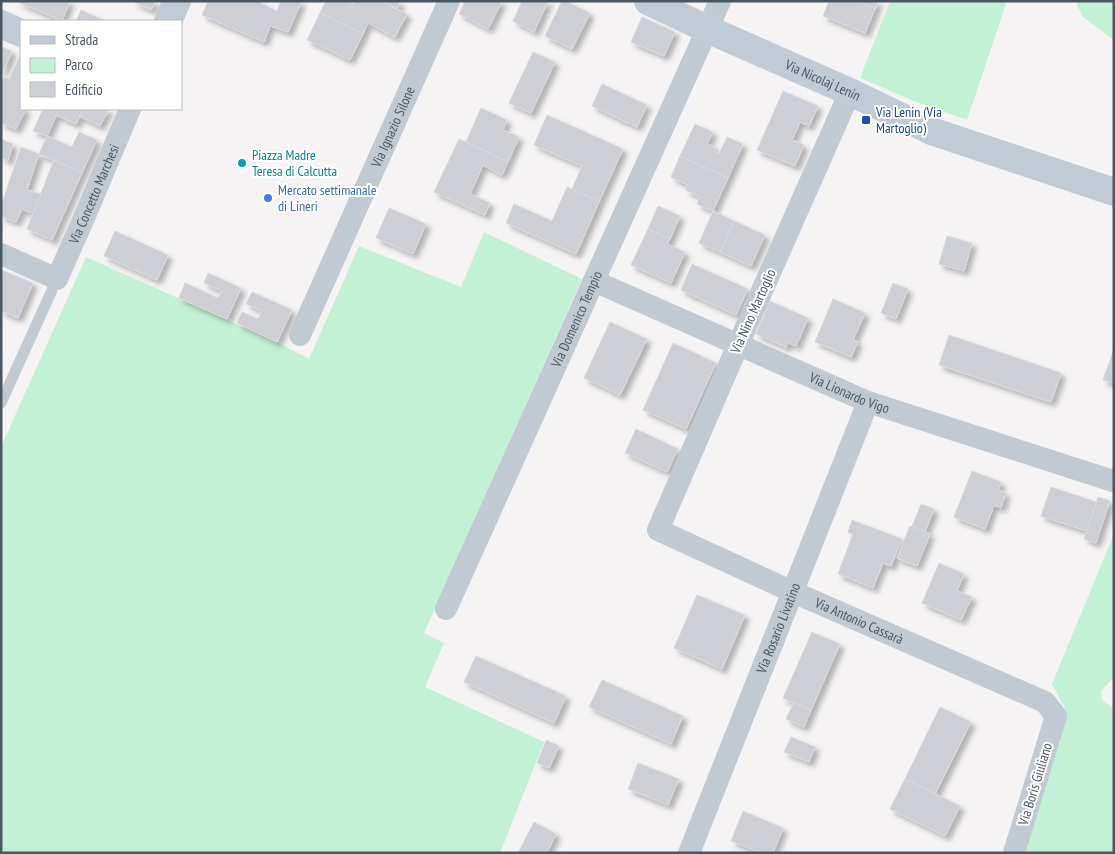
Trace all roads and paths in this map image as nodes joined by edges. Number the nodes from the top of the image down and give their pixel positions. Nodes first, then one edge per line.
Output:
1 (177, 1) edge
2 (449, 1) edge
3 (648, 1) edge
4 (720, 1) edge
5 (168, 20) edge
6 (1, 24) edge
7 (707, 29) junction
8 (20, 33) edge
9 (850, 92) junction
10 (130, 110) edge
11 (1114, 192) edge
12 (1, 254) edge
13 (56, 279) junction
14 (594, 281) junction
15 (300, 335) dead end
16 (738, 345) junction
17 (868, 402) junction
18 (1, 403) edge
19 (1113, 481) edge
20 (658, 530) joint
21 (793, 592) junction
22 (446, 609) dead end
23 (1056, 716) joint
24 (689, 853) edge
25 (1014, 853) edge

1 - 5 main road
2 - 15 street, Via Ignazio Silone
3 - 7 main road, Via Nicolaj Lenin
4 - 7 street, Via Domenico Tempio
6 - 8 main road
7 - 9 main road, Via Nicolaj Lenin
7 - 14 street, Via Domenico Tempio
9 - 11 main road, Via Nicolaj Lenin
9 - 16 street, Via Nino Martoglio
10 - 13 street, Via Concetto Marchesi
12 - 13 street
13 - 18 lane
14 - 16 street, Via Lionardo Vigo
14 - 22 street, Via Domenico Tempio
16 - 17 street, Via Lionardo Vigo
16 - 20 street, Via Nino Martoglio
17 - 19 street, Via Lionardo Vigo
17 - 21 street, Via Rosario Livatino
20 - 21 street, Via Antonio Cassarà
21 - 23 street, Via Antonio Cassarà
21 - 24 street, Via Rosario Livatino
23 - 25 street, Via Boris Giuliano

